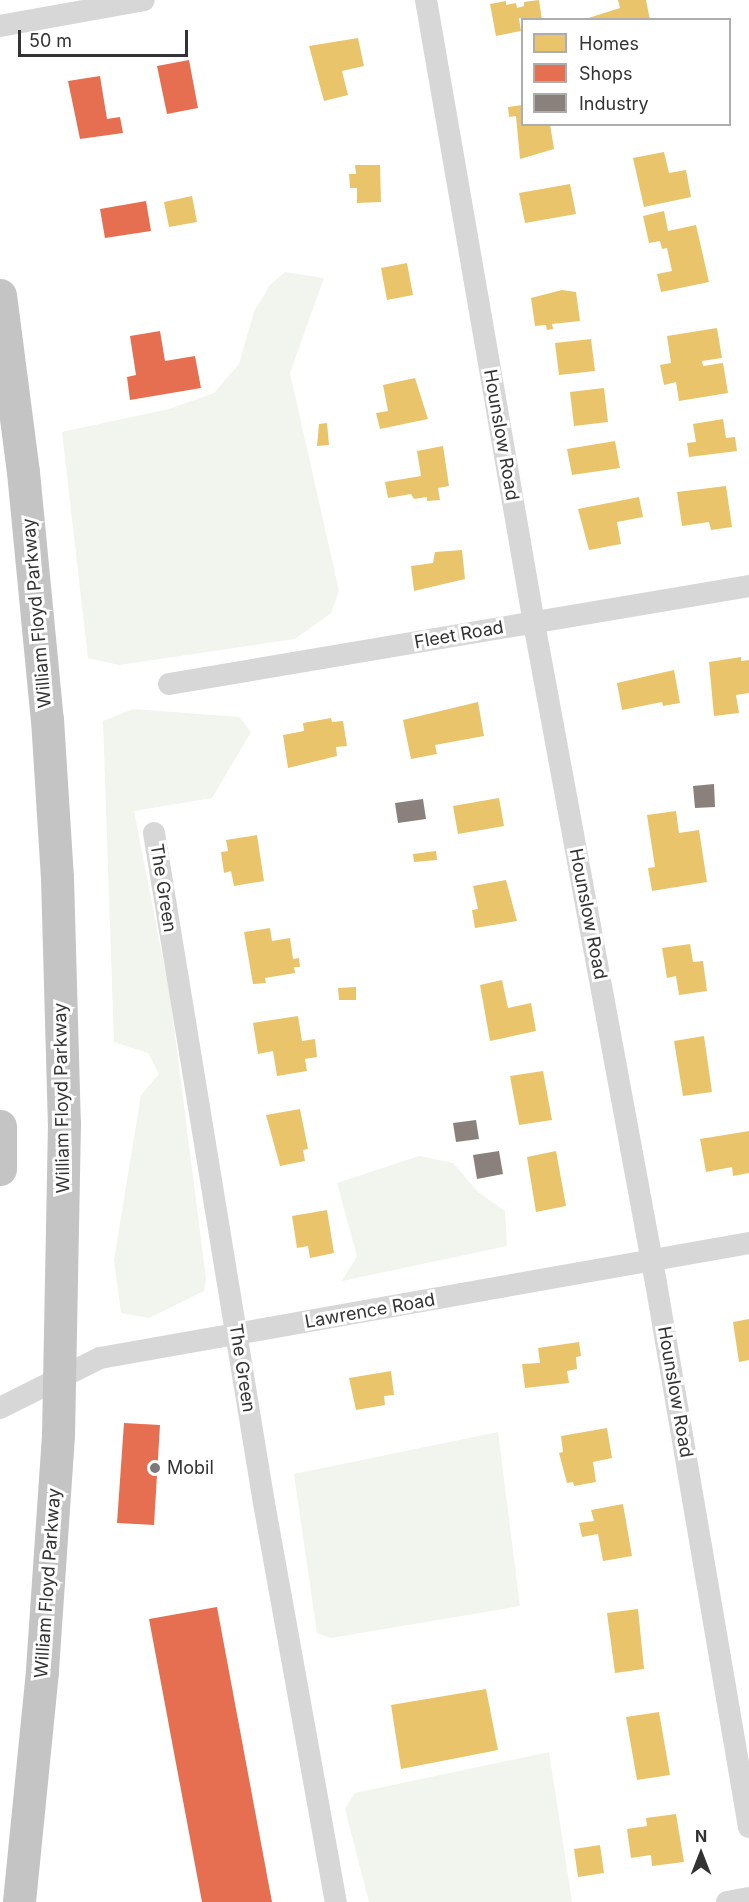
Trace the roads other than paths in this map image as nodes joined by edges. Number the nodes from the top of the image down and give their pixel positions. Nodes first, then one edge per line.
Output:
1 (144, 0) edge
2 (426, 0) edge
3 (0, 26) edge
4 (0, 295) edge
5 (749, 586) edge
6 (534, 623) junction
7 (169, 684) dead end
8 (154, 833) dead end
9 (0, 1126) edge
10 (0, 1169) edge
11 (749, 1243) edge
12 (652, 1260) junction
13 (236, 1335) junction
14 (61, 1378) junction
15 (0, 1408) edge
16 (749, 1827) edge
17 (749, 1898) edge
18 (19, 1902) edge
19 (336, 1902) edge
20 (727, 1902) edge

1 - 3 street
2 - 6 street, Hounslow Road
4 - 14 highway, William Floyd Parkway
5 - 6 street, Fleet Road
6 - 7 street, Fleet Road
6 - 12 street, Hounslow Road
8 - 13 street, The Green
9 - 10 highway
11 - 12 street, Lawrence Road
12 - 13 street, Lawrence Road
12 - 16 street, Hounslow Road
13 - 14 street, Lawrence Road
13 - 19 street, The Green
14 - 15 street, Lawrence Road
14 - 18 highway, William Floyd Parkway
17 - 20 street

